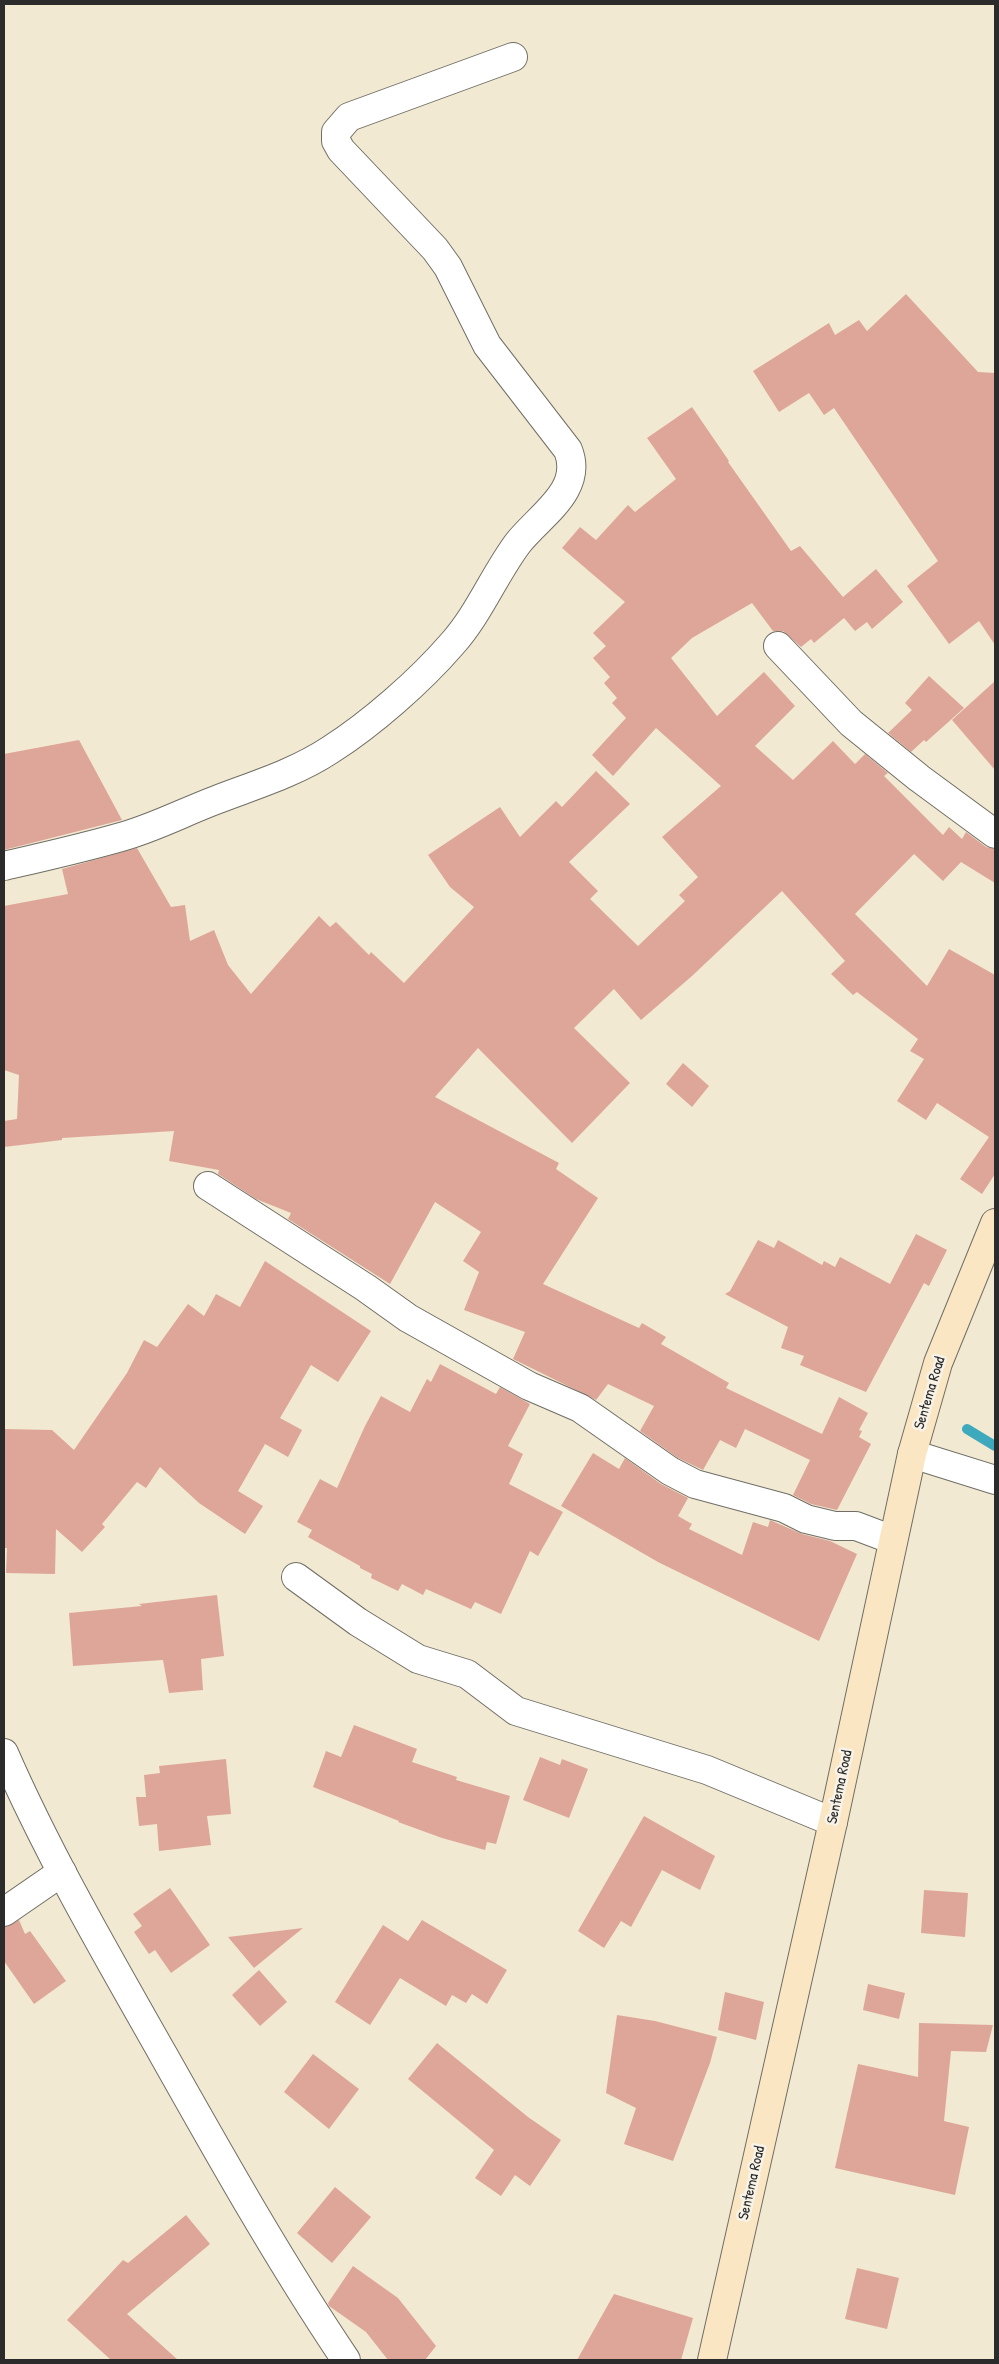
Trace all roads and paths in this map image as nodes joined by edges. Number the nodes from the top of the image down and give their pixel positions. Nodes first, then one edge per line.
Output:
1 (513, 57) dead end
2 (778, 646) dead end
3 (995, 834) edge
4 (4, 866) edge
5 (208, 1186) dead end
6 (995, 1223) edge
7 (912, 1454) junction
8 (995, 1480) edge
9 (893, 1540) junction
10 (296, 1577) dead end
11 (4, 1753) edge
12 (833, 1822) junction
13 (62, 1872) junction
14 (4, 1912) edge
15 (346, 2360) edge
16 (712, 2360) edge

1 - 4 street
2 - 3 street
5 - 9 street
6 - 7 main road, Sentema Road
7 - 8 street
7 - 9 main road, Sentema Road
9 - 12 main road, Sentema Road
10 - 12 street
11 - 13 street
12 - 16 main road, Sentema Road
13 - 14 street
13 - 15 street

